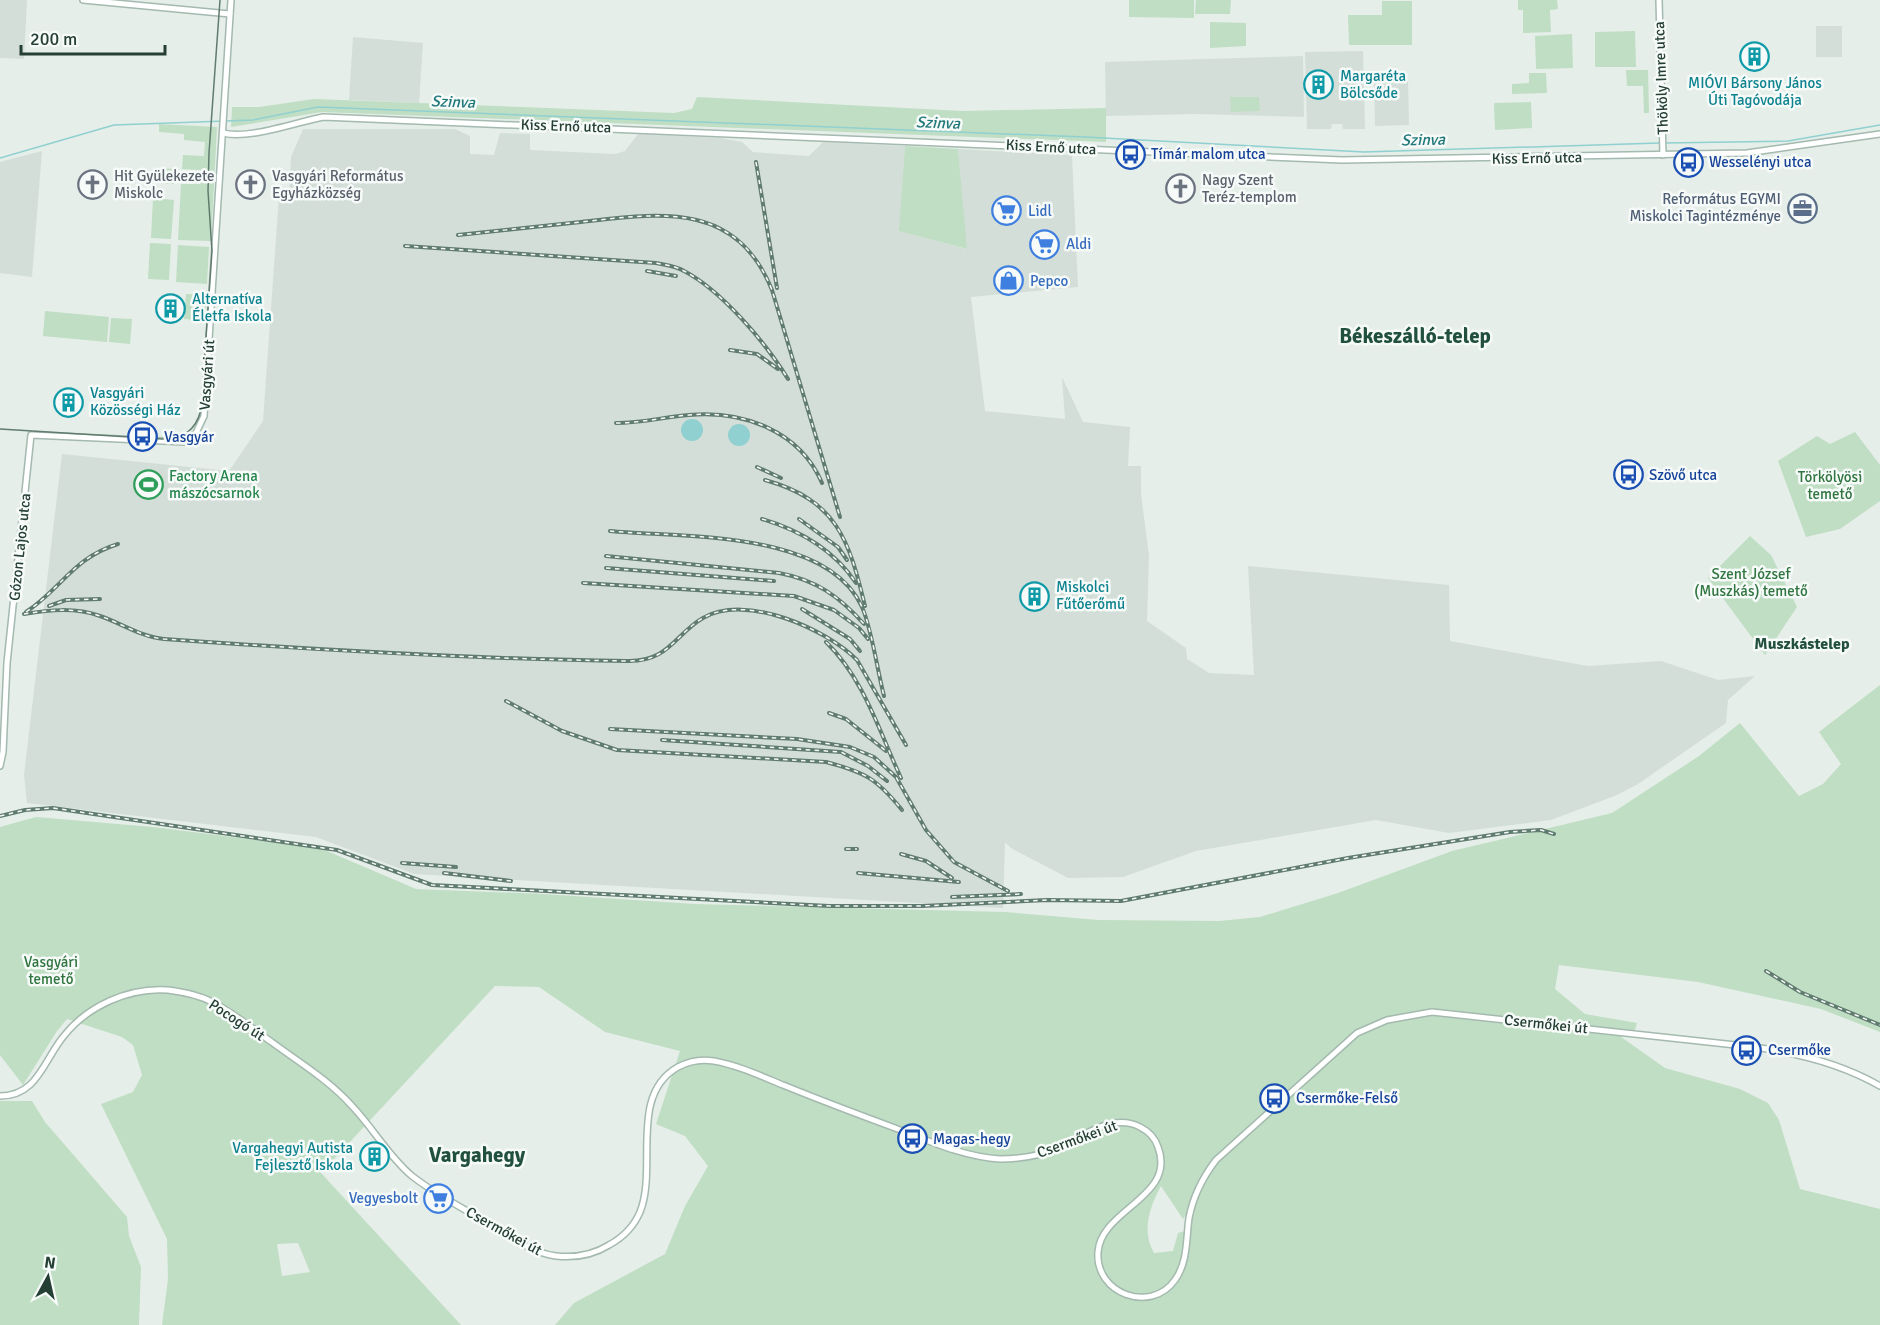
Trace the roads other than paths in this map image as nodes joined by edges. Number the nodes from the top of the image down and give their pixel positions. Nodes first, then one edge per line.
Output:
1 (83, 0) edge
2 (1659, 0) edge
3 (231, 1) edge
4 (230, 14) junction
5 (223, 133) junction
6 (1880, 134) edge
7 (1663, 152) junction
8 (31, 435) joint
9 (0, 766) edge
10 (1880, 1086) edge
11 (0, 1096) edge
12 (376, 1134) joint

1 - 4 street
2 - 7 street, Thököly Imre utca
3 - 4 street, Vasgyári út
4 - 5 street, Vasgyári út
5 - 7 street, Kiss Ernő utca
5 - 8 street, Vasgyári út
6 - 7 street, Kiss Ernő utca
8 - 9 street, Gózon Lajos utca
10 - 12 street, Csermőkei út
11 - 12 street, Pocogó út

